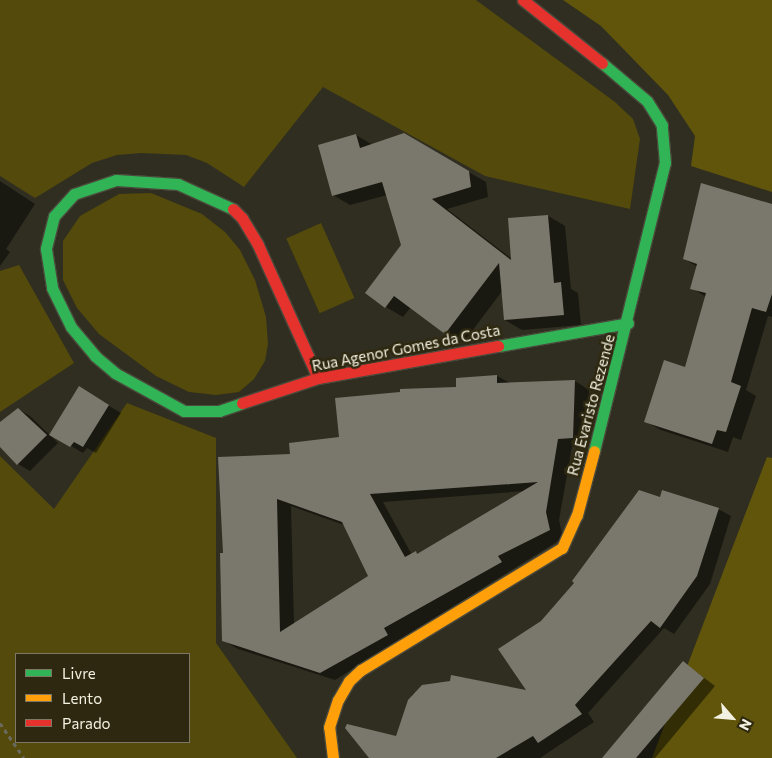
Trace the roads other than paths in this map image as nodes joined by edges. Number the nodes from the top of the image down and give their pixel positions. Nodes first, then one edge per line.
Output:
1 (523, 0) edge
2 (628, 324) junction
3 (318, 378) junction
4 (333, 758) edge

1 - 2 street, Rua Evaristo Rezende
2 - 3 street, Rua Agenor Gomes da Costa
2 - 4 street, Rua Evaristo Rezende
3 - 3 street, Rua Agenor Gomes da Costa

